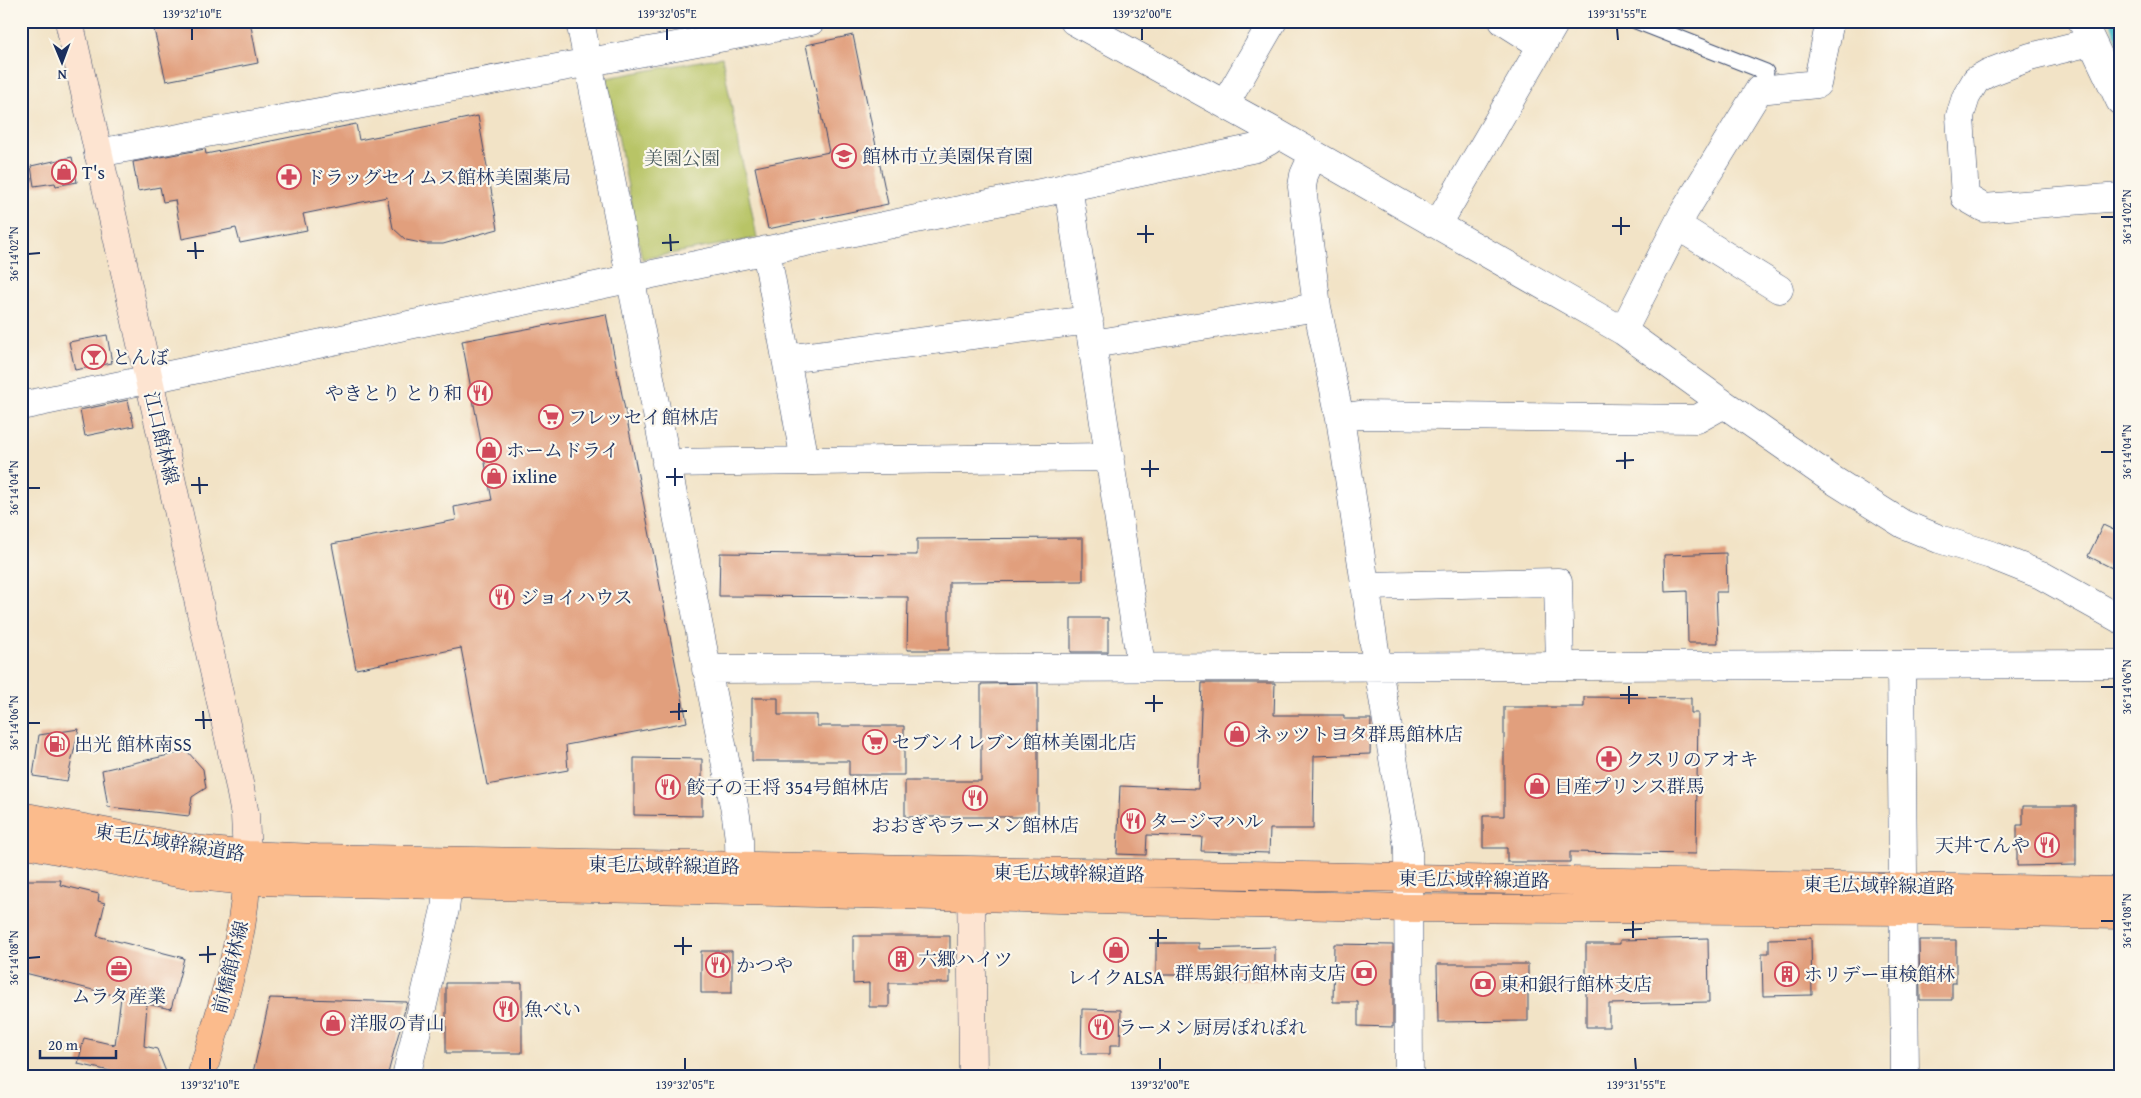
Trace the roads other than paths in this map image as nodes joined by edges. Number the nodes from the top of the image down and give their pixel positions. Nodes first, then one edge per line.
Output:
1 (69, 21) edge
2 (580, 21) edge
3 (811, 21) edge
4 (1074, 21) edge
5 (1273, 21) edge
6 (1503, 21) edge
7 (1556, 21) edge
8 (1636, 21) edge
9 (1830, 21) edge
10 (2086, 31) edge
11 (1542, 45) junction
12 (588, 63) junction
13 (1759, 90) junction
14 (2120, 101) edge
15 (1225, 104) junction
16 (1275, 132) junction
17 (98, 153) junction
18 (1314, 155) junction
19 (1068, 186) junction
20 (2120, 197) edge
21 (1438, 224) junction
22 (1678, 226) junction
23 (766, 250) junction
24 (630, 279) junction
25 (1780, 290) dead end
26 (1318, 307) junction
27 (1091, 332) junction
28 (1624, 332) junction
29 (786, 359) junction
30 (149, 378) junction
31 (1724, 404) junction
32 (21, 406) edge
33 (1340, 418) junction
34 (1110, 457) junction
35 (805, 461) junction
36 (666, 463) junction
37 (1366, 586) junction
38 (2120, 619) edge
39 (1901, 664) junction
40 (2120, 664) edge
41 (1378, 666) junction
42 (1560, 666) junction
43 (1138, 667) junction
44 (706, 669) junction
45 (21, 816) edge
46 (21, 843) edge
47 (247, 868) junction
48 (740, 879) junction
49 (1410, 879) junction
50 (972, 884) junction
51 (448, 886) junction
52 (2120, 890) edge
53 (1902, 898) junction
54 (1409, 908) junction
55 (2120, 915) edge
56 (201, 1077) edge
57 (406, 1077) edge
58 (973, 1077) edge
59 (1409, 1077) edge
60 (1905, 1077) edge

1 - 17 main road, 江口館林線
2 - 12 street
3 - 12 street
4 - 15 street
5 - 15 street
6 - 11 street
7 - 11 street
8 - 13 lane
9 - 13 street
10 - 14 street
10 - 20 street
11 - 21 street
12 - 17 street
12 - 24 street
13 - 22 street
15 - 16 street
16 - 18 street
16 - 19 street
17 - 30 main road, 江口館林線
18 - 21 street
18 - 26 street
19 - 23 street
19 - 27 street
21 - 28 street
22 - 25 street
22 - 28 street
23 - 24 street
23 - 29 street
24 - 30 street
24 - 36 street
26 - 27 street
26 - 33 street
27 - 29 street
27 - 34 street
28 - 31 street
29 - 35 street
30 - 32 street
30 - 47 main road, 江口館林線
31 - 33 street
31 - 38 street
33 - 37 street
34 - 35 street
34 - 43 street
35 - 36 street
36 - 44 street
37 - 41 street
37 - 42 street
39 - 40 street
39 - 42 street
39 - 53 street
41 - 42 street
41 - 43 street
41 - 49 street
43 - 44 street
44 - 48 street
45 - 47 main road, 東毛広域幹線道路
46 - 47 main road, 東毛広域幹線道路
47 - 48 main road, 東毛広域幹線道路
47 - 51 main road, 東毛広域幹線道路
47 - 56 main road, 前橋館林線
48 - 50 main road, 東毛広域幹線道路
48 - 51 main road, 東毛広域幹線道路
49 - 50 main road, 東毛広域幹線道路
49 - 53 main road, 東毛広域幹線道路
49 - 54 street
50 - 54 main road, 東毛広域幹線道路
50 - 58 main road
51 - 57 street
52 - 53 main road, 東毛広域幹線道路
53 - 54 main road, 東毛広域幹線道路
53 - 55 main road, 東毛広域幹線道路
53 - 60 street
54 - 59 street

